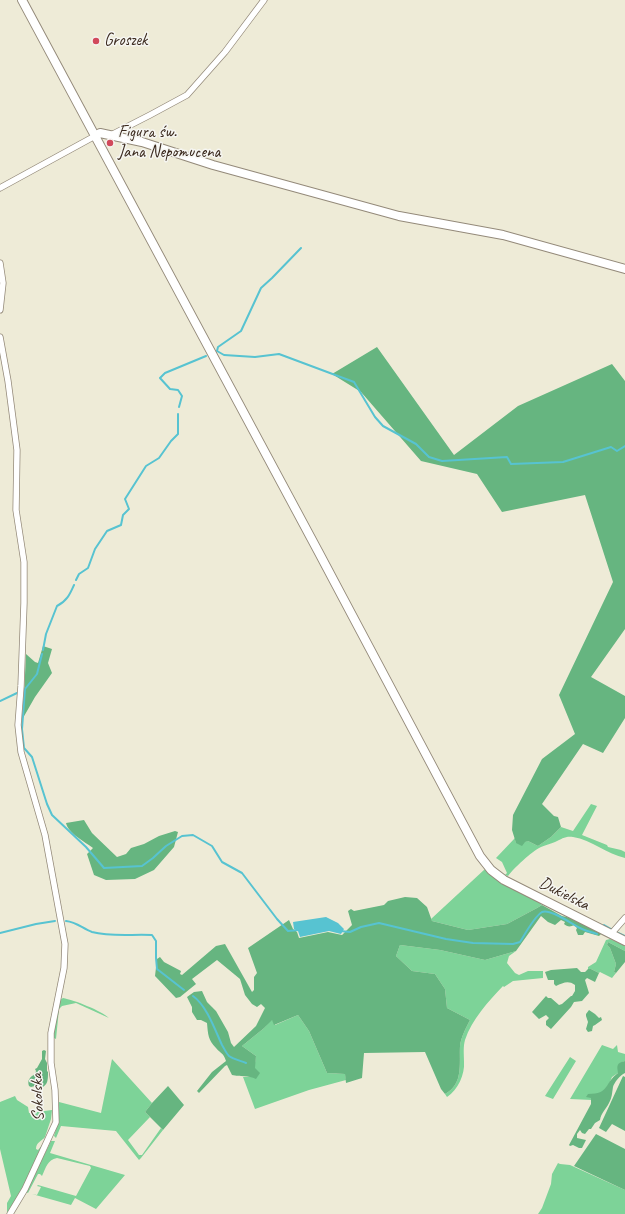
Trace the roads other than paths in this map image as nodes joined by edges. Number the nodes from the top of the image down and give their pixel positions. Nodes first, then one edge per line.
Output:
1 (22, 0) edge
2 (264, 0) edge
3 (110, 135) junction
4 (95, 136) junction
5 (0, 188) edge
6 (0, 263) edge
7 (625, 269) edge
8 (0, 310) edge
9 (0, 337) edge
10 (625, 918) edge
11 (611, 934) junction
12 (625, 941) edge
13 (10, 1214) edge

1 - 4 main road, Dukielska
2 - 3 street
3 - 4 main road
3 - 7 main road
4 - 5 street
4 - 11 main road, Dukielska
6 - 8 street
9 - 13 street, Sokolska
10 - 11 street
11 - 12 main road, Dukielska

